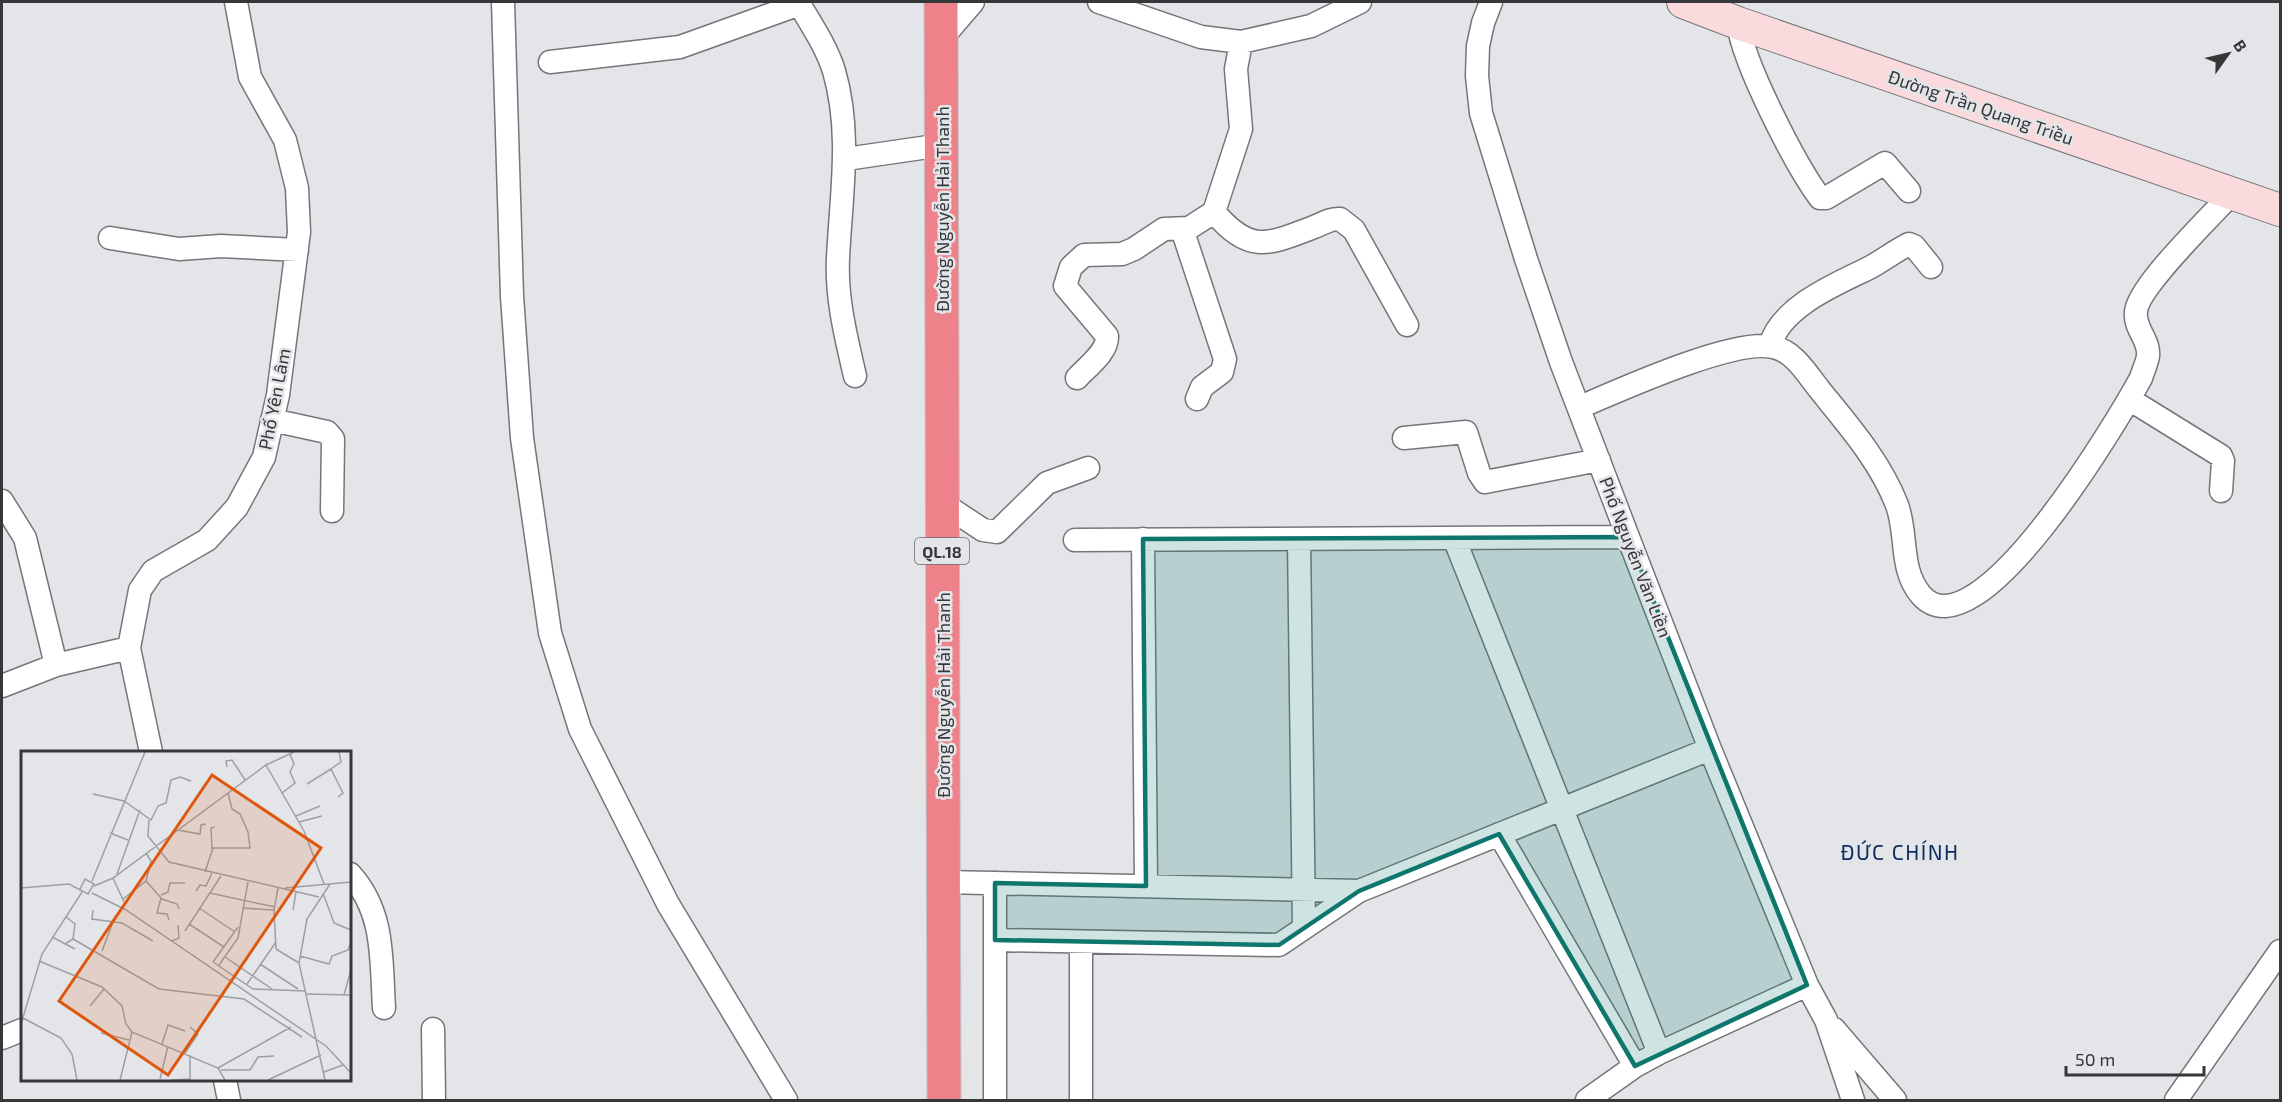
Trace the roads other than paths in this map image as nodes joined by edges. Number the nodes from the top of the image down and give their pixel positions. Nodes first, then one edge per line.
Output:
1 (236, 2) edge
2 (503, 2) edge
3 (941, 2) edge
4 (973, 2) edge
5 (1099, 2) edge
6 (1360, 2) edge
7 (1491, 2) edge
8 (1683, 2) edge
9 (799, 3) edge
10 (1738, 23) junction
11 (942, 38) junction
12 (1241, 42) junction
13 (550, 62) dead end
14 (942, 145) junction
15 (846, 159) junction
16 (1910, 191) dead end
17 (2232, 193) junction
18 (2280, 210) edge
19 (1214, 212) junction
20 (1189, 228) junction
21 (110, 238) dead end
22 (297, 250) junction
23 (1931, 267) dead end
24 (1407, 325) dead end
25 (1770, 346) junction
26 (855, 376) dead end
27 (1077, 378) dead end
28 (1197, 399) dead end
29 (2129, 399) junction
30 (1580, 407) junction
31 (272, 420) junction
32 (1404, 438) dead end
33 (1599, 460) junction
34 (1088, 468) dead end
35 (2221, 491) dead end
36 (2, 501) edge
37 (942, 503) junction
38 (332, 511) dead end
39 (1628, 537) junction
40 (1454, 538) junction
41 (1143, 539) junction
42 (1299, 539) junction
43 (1075, 540) dead end
44 (129, 648) junction
45 (56, 665) junction
46 (2, 686) edge
47 (1710, 749) junction
48 (151, 751) edge
49 (1562, 809) junction
50 (1499, 834) junction
51 (351, 876) edge
52 (943, 882) junction
53 (995, 883) junction
54 (1146, 886) junction
55 (1304, 890) junction
56 (1359, 891) junction
57 (1304, 928) junction
58 (995, 940) junction
59 (1081, 942) junction
60 (2280, 951) edge
61 (1807, 985) junction
62 (384, 1008) dead end
63 (1826, 1020) junction
64 (433, 1029) dead end
65 (21, 1030) edge
66 (2, 1038) edge
67 (1659, 1053) junction
68 (1635, 1066) junction
69 (225, 1081) edge
70 (229, 1101) edge
71 (434, 1101) edge
72 (786, 1101) edge
73 (944, 1101) edge
74 (995, 1101) edge
75 (1081, 1101) edge
76 (1587, 1101) edge
77 (1852, 1101) edge
78 (1895, 1101) edge
79 (2176, 1101) edge

1 - 22 street, Phố Yên Lâm
2 - 72 street
3 - 11 highway, Đường Nguyễn Hải Thanh / QL.18
4 - 11 street
5 - 12 street
6 - 12 street
7 - 30 street, Phố Nguyễn Văn Liền
8 - 10 main road, Đường Trần Quang Triều
9 - 13 street
9 - 15 street
10 - 16 street
10 - 17 main road, Đường Trần Quang Triều
11 - 14 highway, Đường Nguyễn Hải Thanh / QL.18
12 - 19 street
14 - 15 street
14 - 37 highway, Đường Nguyễn Hải Thanh / QL.18
15 - 26 street
17 - 18 main road, Đường Trần Quang Triều
17 - 29 street
19 - 20 street
19 - 24 street
20 - 27 street
20 - 28 street
21 - 22 street
22 - 31 street, Phố Yên Lâm
23 - 25 street
25 - 29 street
25 - 30 street
29 - 35 street
30 - 33 street, Phố Nguyễn Văn Liền
31 - 38 street
31 - 44 street, Phố Yên Lâm
32 - 33 street
33 - 39 street, Phố Nguyễn Văn Liền
34 - 37 street
36 - 45 street
37 - 52 highway, Đường Nguyễn Hải Thanh / QL.18
39 - 40 street
39 - 47 street, Phố Nguyễn Văn Liền
40 - 42 street
40 - 49 street
41 - 42 street
41 - 43 street
41 - 54 street
42 - 55 street
44 - 45 street
44 - 48 street, Phố Yên Lâm
45 - 46 street
47 - 49 street
47 - 61 street, Phố Nguyễn Văn Liền
49 - 50 street
49 - 67 street
50 - 56 street
50 - 68 street
51 - 62 street
52 - 53 street
52 - 73 highway, Đường Nguyễn Hải Thanh / QL.18
53 - 54 street
53 - 58 street
54 - 55 street
55 - 56 street
55 - 57 street
56 - 57 street
57 - 59 street
58 - 59 street
58 - 74 street
59 - 75 street
60 - 79 street
61 - 63 street, Phố Nguyễn Văn Liền
61 - 67 street
63 - 77 street, Phố Nguyễn Văn Liền
63 - 78 street
64 - 71 street
65 - 66 street
67 - 68 street
68 - 76 street
69 - 70 street

